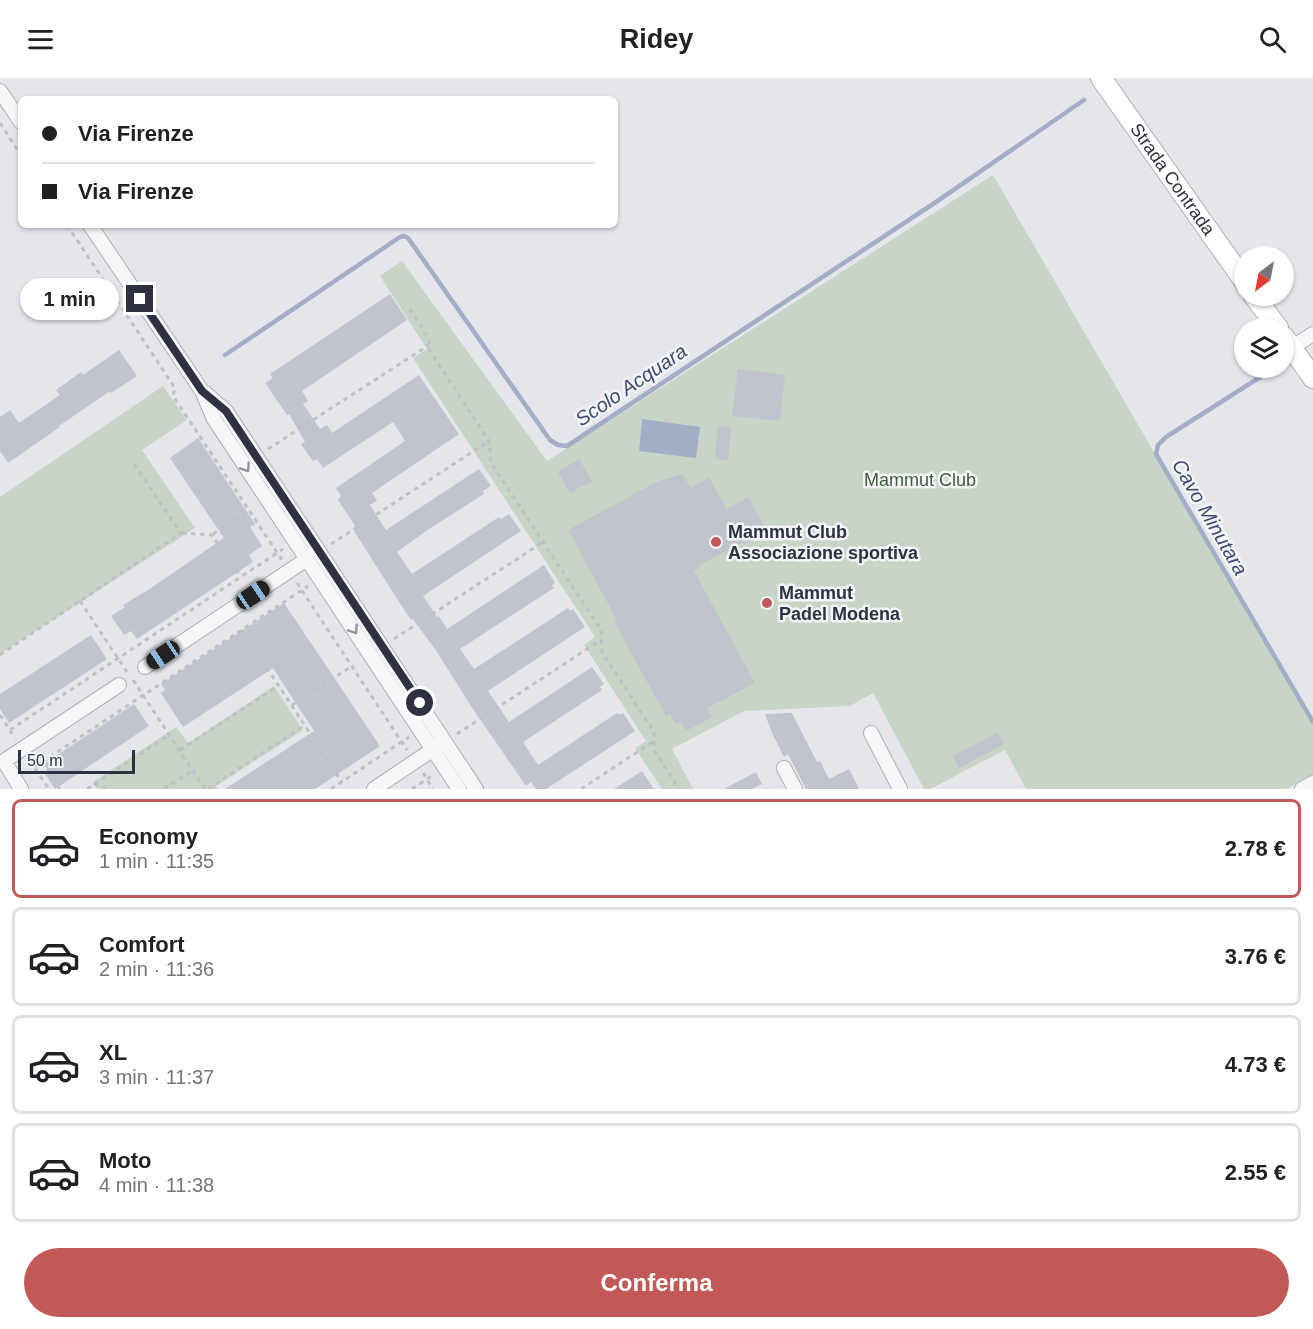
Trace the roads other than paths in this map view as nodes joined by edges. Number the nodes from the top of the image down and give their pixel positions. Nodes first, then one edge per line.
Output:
1 (1101, 78) edge
2 (0, 91) edge
3 (18, 118) edge
4 (92, 228) edge
5 (1234, 266) edge
6 (1313, 334) edge
7 (1294, 341) edge
8 (1294, 351) edge
9 (1313, 378) edge
10 (202, 391) junction
11 (319, 551) junction
12 (307, 559) junction
13 (145, 667) dead end
14 (118, 685) dead end
15 (871, 733) dead end
16 (445, 742) junction
17 (433, 750) junction
18 (784, 768) dead end
19 (1313, 783) edge
20 (898, 788) edge
21 (21, 789) edge
22 (374, 789) edge
23 (459, 789) edge
24 (476, 789) edge
25 (795, 789) edge
26 (1302, 789) edge

1 - 5 street, Strada Contrada
2 - 3 street
4 - 10 street
6 - 7 street
8 - 9 street
10 - 11 street
10 -> 12 street
11 - 12 street
11 - 16 street
12 - 13 street
12 -> 17 street
14 - 21 street
15 - 20 street
16 - 17 street
16 - 24 street
17 - 22 street
17 - 23 street
18 - 25 street
19 - 26 street

